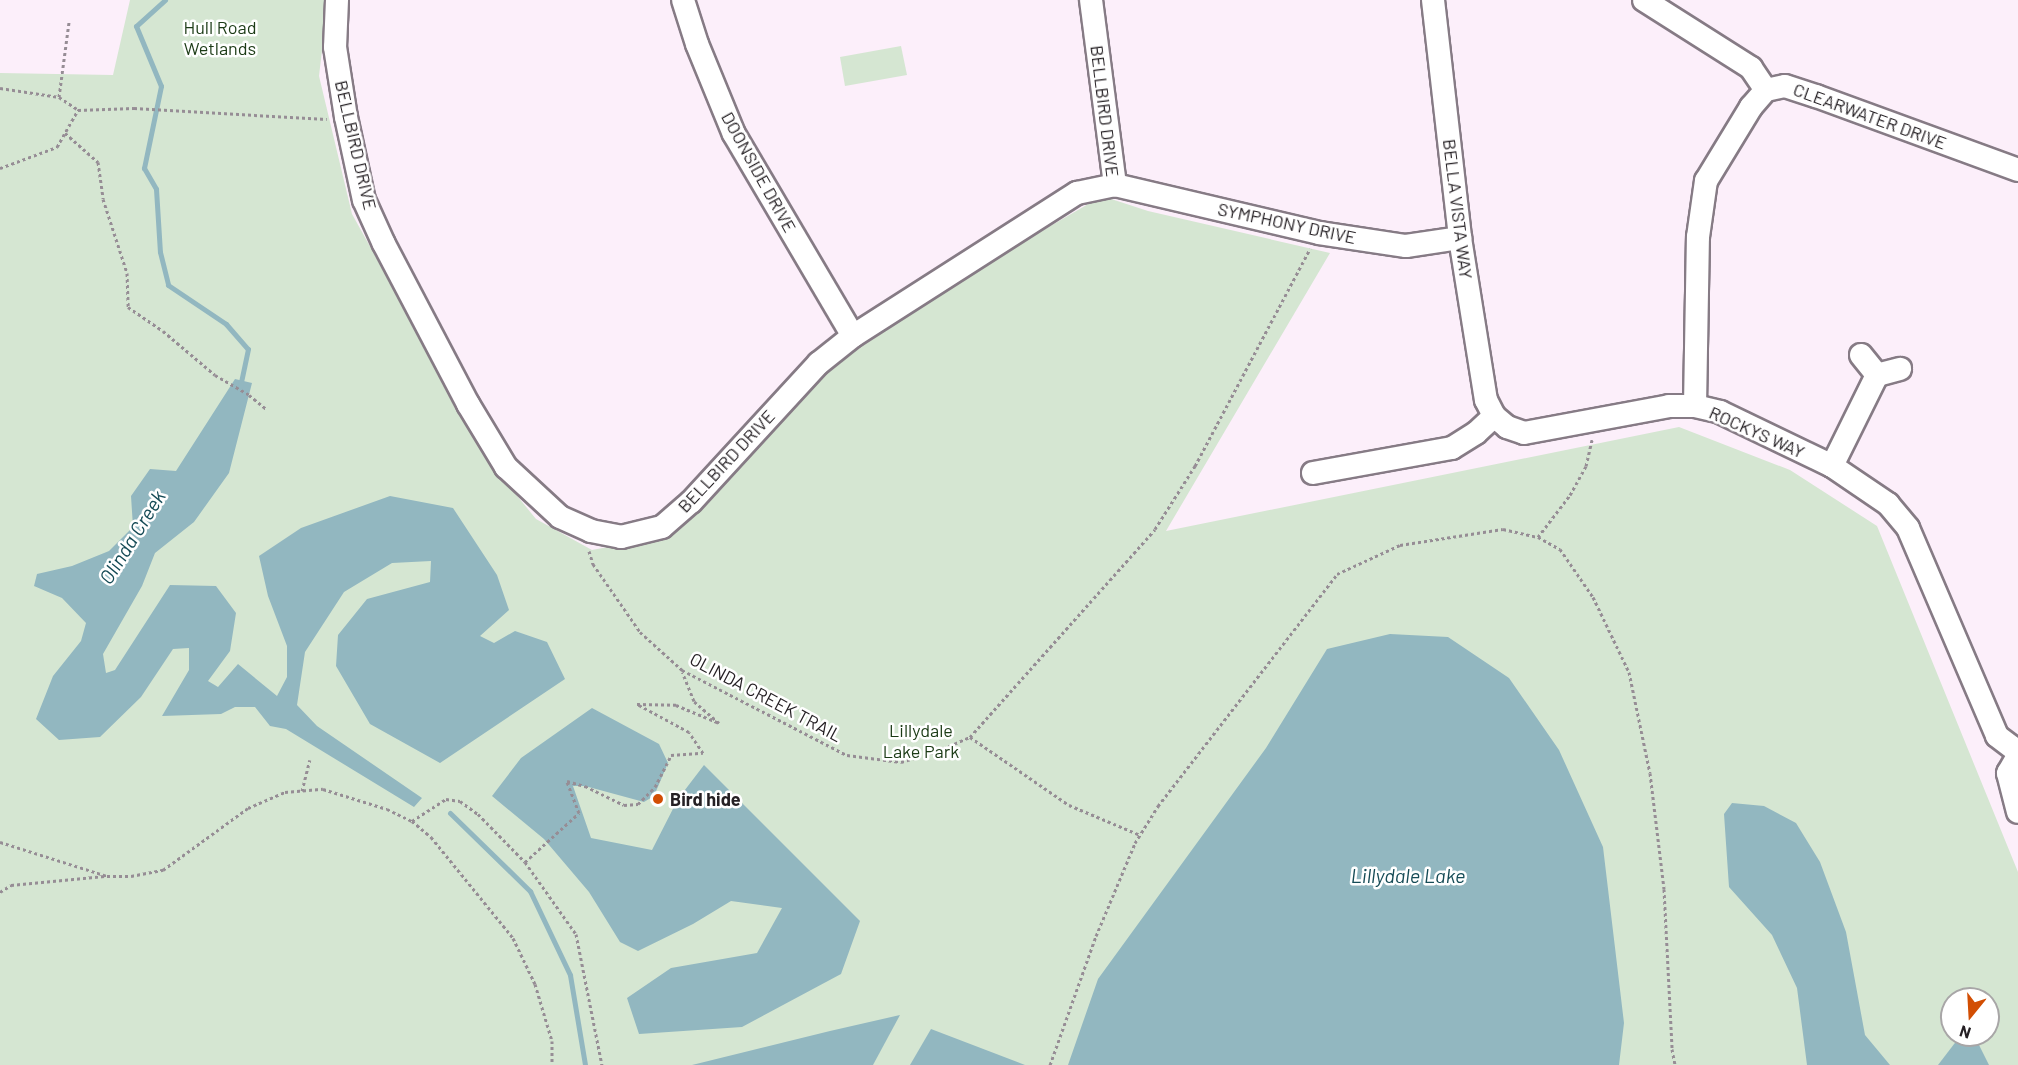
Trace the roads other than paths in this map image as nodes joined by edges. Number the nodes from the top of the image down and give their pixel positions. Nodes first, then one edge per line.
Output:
1 (337, 0) edge
2 (683, 0) edge
3 (1091, 0) edge
4 (1433, 0) edge
5 (1644, 0) edge
6 (1766, 90) junction
7 (2018, 170) edge
8 (1115, 185) junction
9 (1460, 238) junction
10 (853, 336) junction
11 (1861, 355) dead end
12 (1900, 369) dead end
13 (1877, 375) junction
14 (1695, 406) junction
15 (1494, 416) junction
16 (1832, 466) junction
17 (1313, 473) dead end
18 (2018, 754) edge
19 (2018, 812) edge

1 - 10 street, BELLBIRD DRIVE
2 - 10 street, DOONSIDE DRIVE
3 - 8 street, BELLBIRD DRIVE
4 - 9 street, BELLA VISTA WAY
5 - 6 street
6 - 7 street, CLEARWATER DRIVE
6 - 14 street, CLEARWATER DRIVE
8 - 9 street, SYMPHONY DRIVE
8 - 10 street, BELLBIRD DRIVE
9 - 15 street, BELLA VISTA WAY
11 - 13 street
12 - 13 street
13 - 16 street
14 - 15 street, ROCKYS WAY
14 - 16 street, ROCKYS WAY
15 - 17 street
16 - 18 street, ROCKYS WAY
18 - 19 street, ROCKYS WAY

